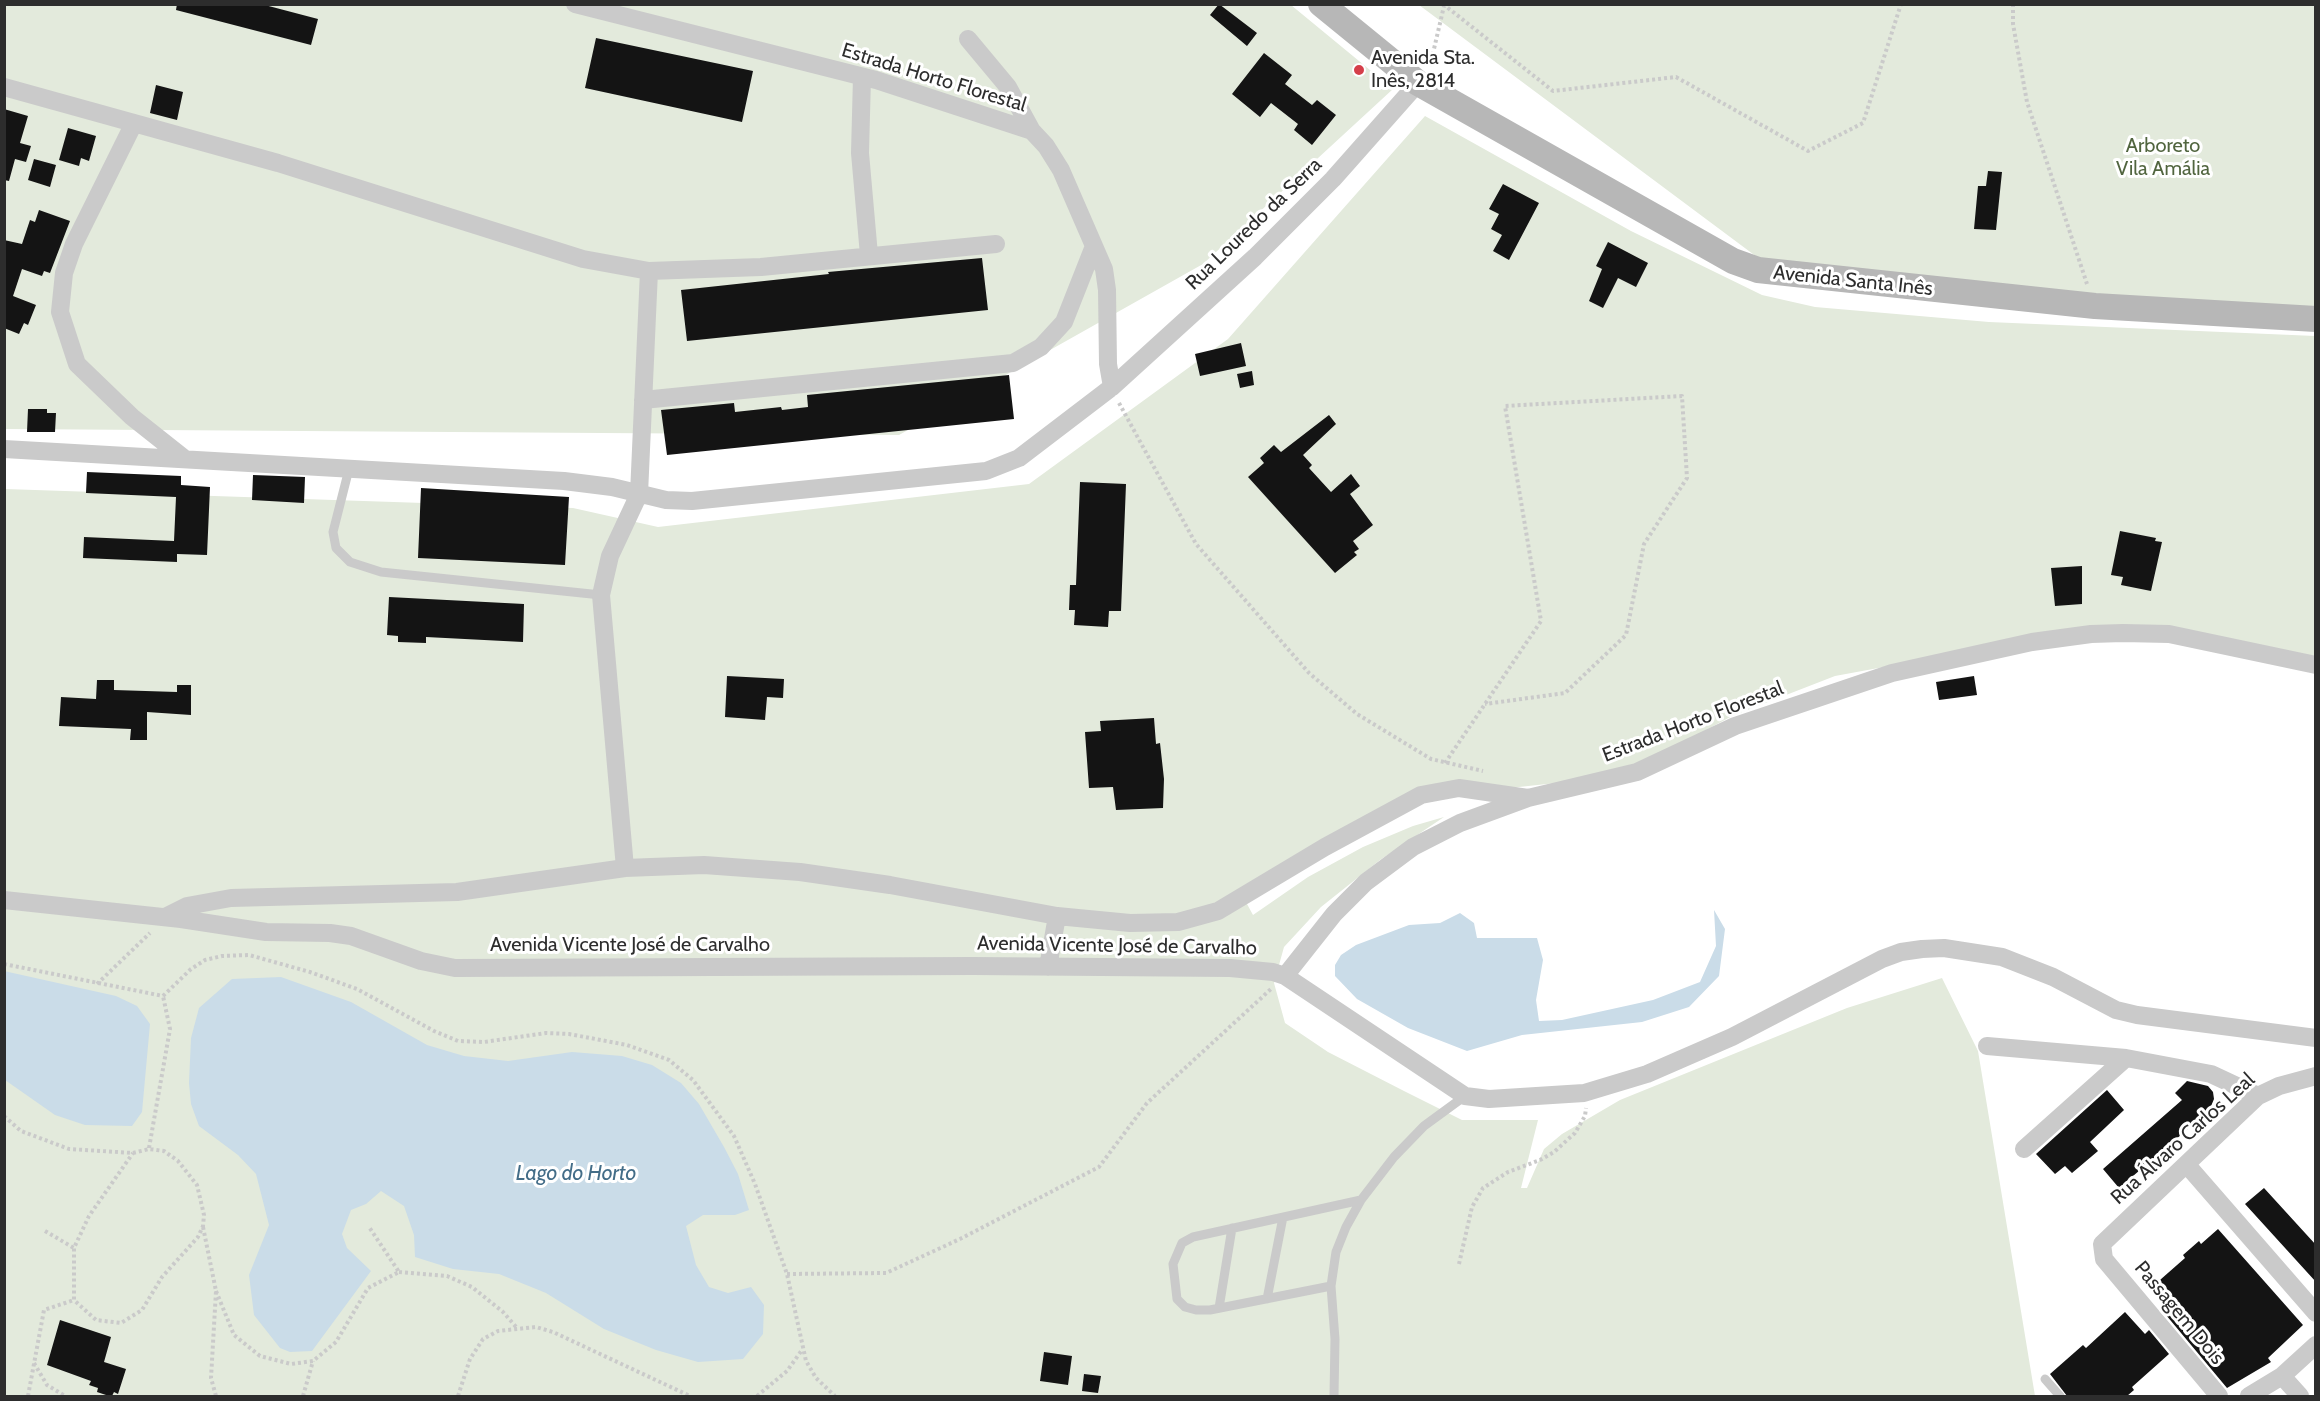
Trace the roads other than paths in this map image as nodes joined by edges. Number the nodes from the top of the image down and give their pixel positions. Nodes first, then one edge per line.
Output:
1 (575, 4) edge
2 (1321, 4) edge
3 (968, 39) dead end
4 (862, 77) junction
5 (1422, 85) junction
6 (4, 87) edge
7 (134, 123) junction
8 (1032, 131) junction
9 (996, 244) dead end
10 (1094, 246) junction
11 (869, 255) junction
12 (649, 271) junction
13 (2316, 319) edge
14 (1112, 387) junction
15 (643, 400) junction
16 (4, 449) edge
17 (185, 459) junction
18 (350, 469) junction
19 (639, 494) junction
20 (601, 595) junction
21 (2316, 665) edge
22 (1535, 796) junction
23 (624, 868) junction
24 (4, 900) edge
25 (1057, 916) junction
26 (164, 918) junction
27 (1048, 967) junction
28 (1285, 976) junction
29 (2316, 1038) edge
30 (1987, 1046) dead end
31 (2126, 1058) junction
32 (2313, 1082) edge
33 (1465, 1096) junction
34 (2258, 1096) junction
35 (2024, 1149) dead end
36 (2187, 1165) junction
37 (1361, 1200) junction
38 (1283, 1217) junction
39 (1232, 1228) junction
40 (2104, 1258) joint
41 (1331, 1286) junction
42 (1267, 1299) junction
43 (1219, 1308) junction
44 (2316, 1313) edge
45 (2316, 1345) edge
46 (2282, 1376) junction
47 (2045, 1379) dead end
48 (1334, 1396) edge
49 (2060, 1396) edge
50 (2219, 1396) edge
51 (2249, 1396) edge
52 (2300, 1396) edge

1 - 4 street, Estrada Horto Florestal
2 - 5 main road, Avenida Santa Inês
3 - 8 street
4 - 8 street, Estrada Horto Florestal
4 - 11 street
5 - 13 main road, Avenida Santa Inês
5 - 14 street, Rua Louredo da Serra
6 - 7 street
7 - 12 street
7 - 17 street
8 - 10 street, Estrada Horto Florestal
9 - 11 street
10 - 14 street, Estrada Horto Florestal
10 - 15 street
11 - 12 street
12 - 15 street
14 - 19 street, Rua Louredo da Serra
15 - 19 street
16 - 17 street, Rua Louredo da Serra
17 - 18 street, Rua Louredo da Serra
18 - 19 street, Rua Louredo da Serra
18 - 20 lane
19 - 20 street
20 - 23 street
21 - 22 street, Estrada Horto Florestal
22 - 25 street
22 - 28 street, Estrada Horto Florestal
23 - 25 street
23 - 26 street
24 - 26 street, Avenida Vicente José de Carvalho
25 - 27 street
26 - 27 street, Avenida Vicente José de Carvalho
27 - 28 street, Avenida Vicente José de Carvalho
28 - 33 street, Avenida Vicente José de Carvalho
29 - 33 street, Avenida Vicente José de Carvalho
30 - 31 street
31 - 34 street
31 - 35 street
32 - 34 street, Rua Álvaro Carlos Leal
33 - 37 lane
34 - 36 street, Rua Álvaro Carlos Leal
36 - 40 street, Rua Álvaro Carlos Leal
36 - 44 street
37 - 38 lane
37 - 41 lane
38 - 39 lane
38 - 42 lane
39 - 43 lane
39 - 43 lane
40 - 50 street, Passagem Dois
41 - 42 lane
41 - 48 lane
42 - 43 lane
45 - 46 street
46 - 51 street
46 - 52 street
47 - 49 lane

